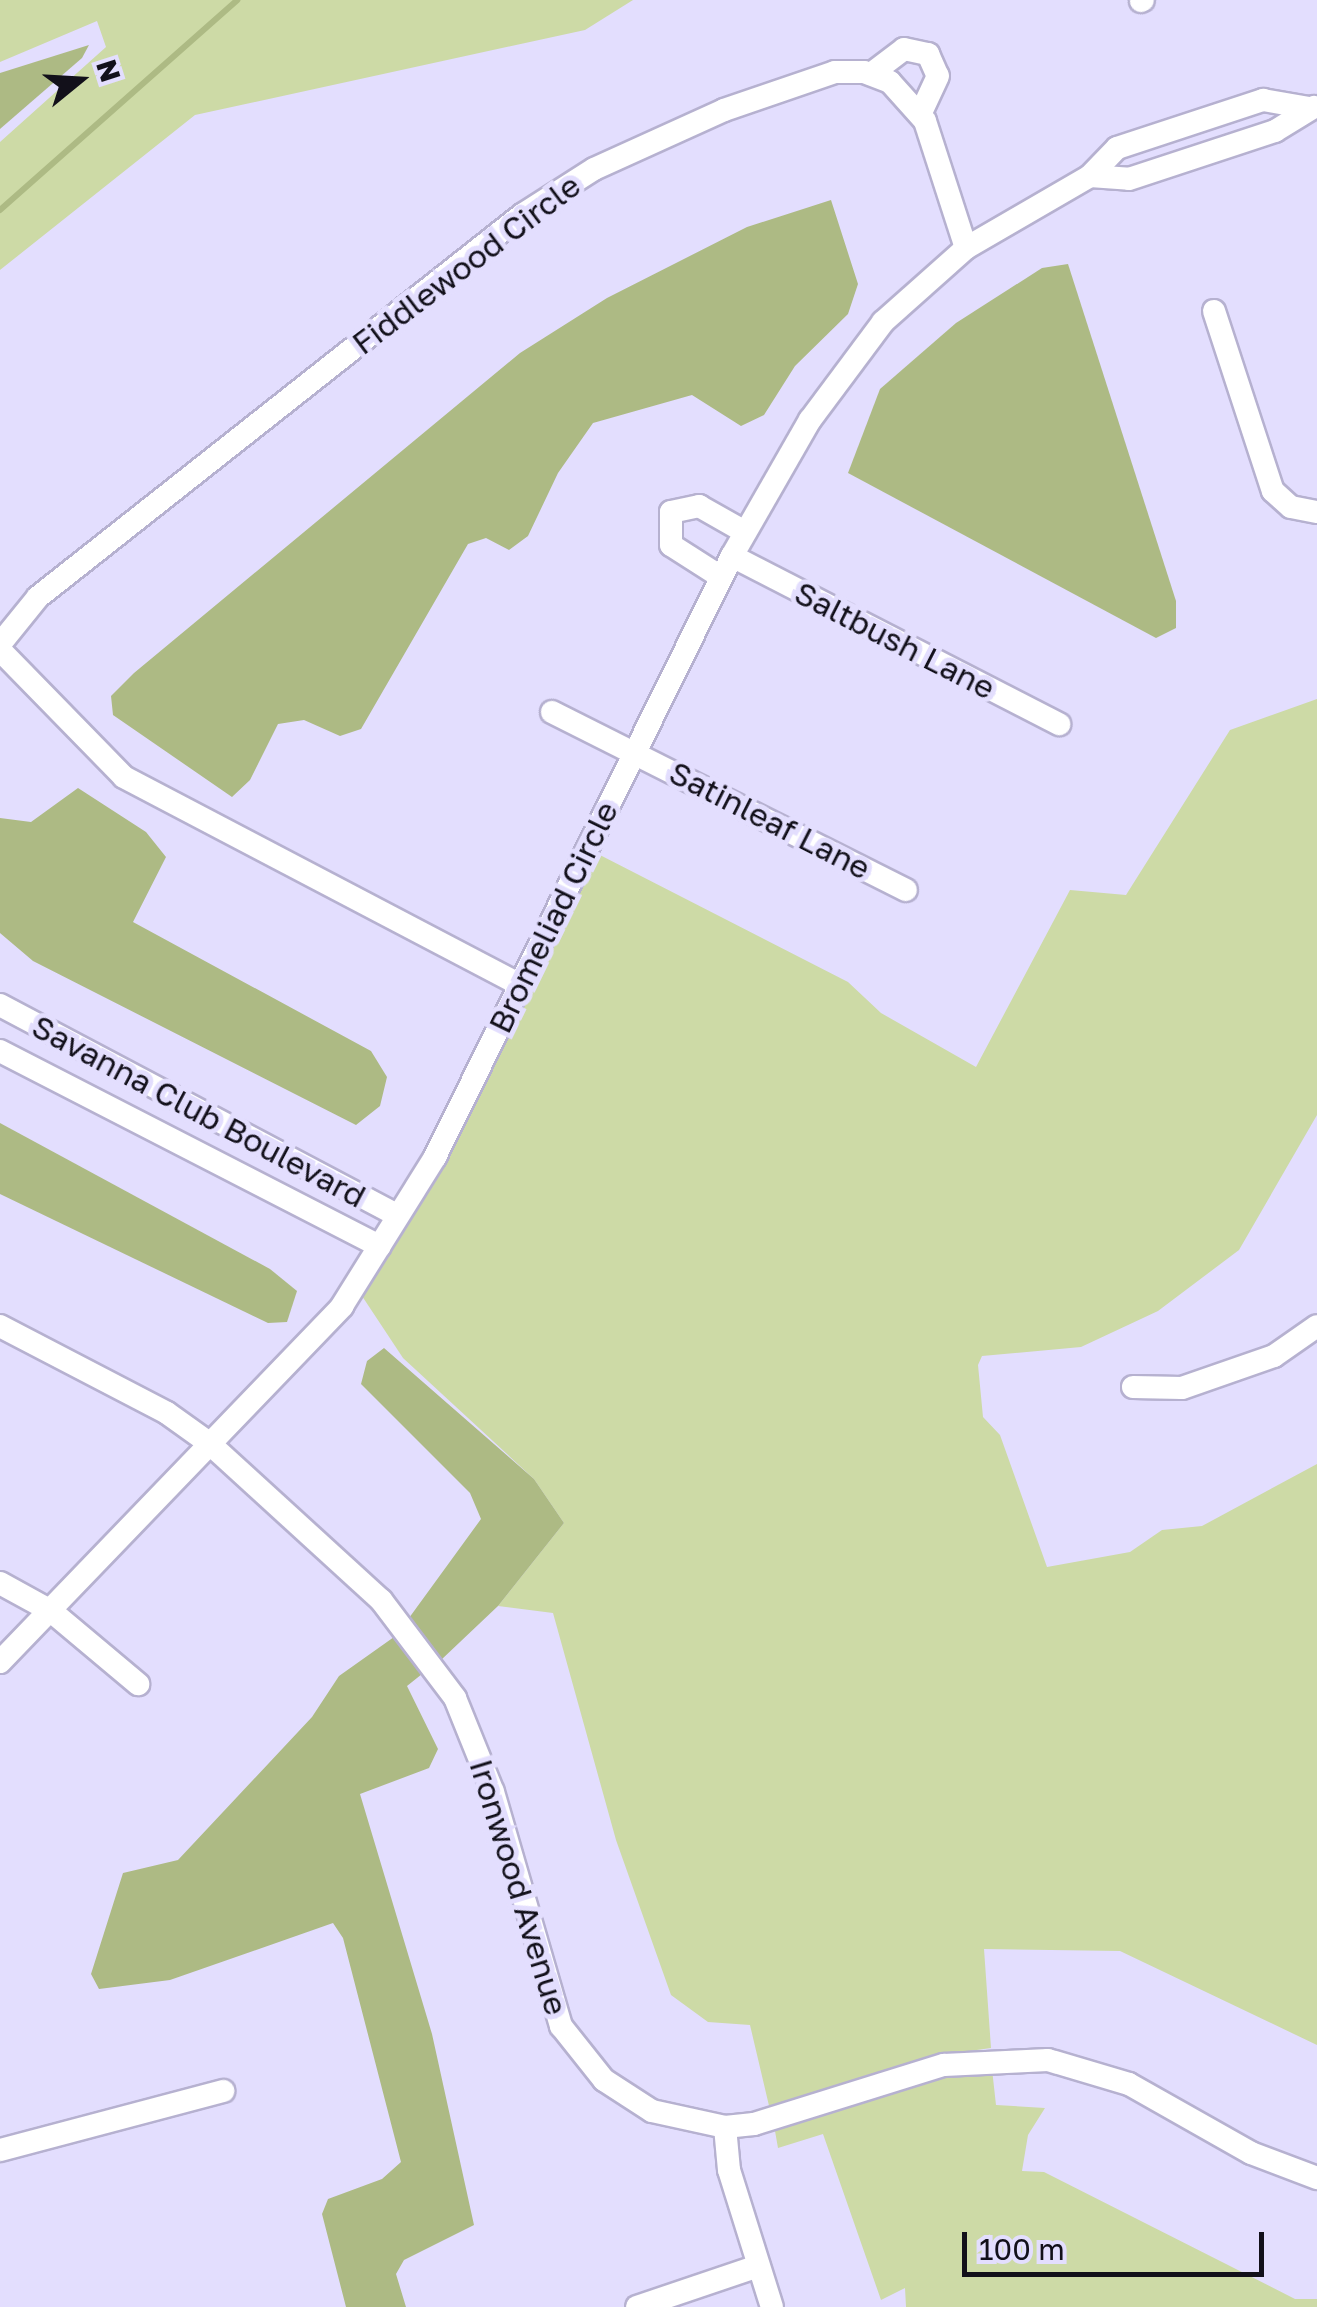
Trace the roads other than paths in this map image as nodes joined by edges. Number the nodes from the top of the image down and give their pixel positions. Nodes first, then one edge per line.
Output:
1 (871, 74) junction
2 (1313, 107) edge
3 (921, 112) junction
4 (1090, 176) junction
5 (966, 248) junction
6 (1214, 311) dead end
7 (1317, 512) edge
8 (745, 532) junction
9 (726, 567) junction
10 (0, 647) edge
11 (552, 712) dead end
12 (1059, 724) dead end
13 (634, 750) junction
14 (906, 890) dead end
15 (521, 985) junction
16 (0, 1006) edge
17 (0, 1051) edge
18 (398, 1216) junction
19 (380, 1246) junction
20 (0, 1326) edge
21 (1317, 1326) edge
22 (1133, 1387) dead end
23 (209, 1443) junction
24 (0, 1583) edge
25 (51, 1611) junction
26 (0, 1662) edge
27 (138, 1684) dead end
28 (224, 2090) dead end
29 (724, 2127) junction
30 (0, 2150) edge
31 (1317, 2178) edge
32 (758, 2266) junction
33 (637, 2307) edge
34 (772, 2307) edge

1 - 3 street
1 - 3 street
1 - 10 street, Fiddlewood Circle
2 - 4 street, Bromeliad Circle
2 - 4 street, Bromeliad Circle
3 - 5 street
4 - 5 street, Bromeliad Circle
5 - 8 street, Bromeliad Circle
6 - 7 street
8 - 9 street, Bromeliad Circle
8 - 9 street, Saltbush Lane
9 - 12 street, Saltbush Lane
9 - 13 street, Bromeliad Circle
10 - 15 street, Fiddlewood Circle
11 - 13 street, Satinleaf Lane
13 - 14 street, Satinleaf Lane
13 - 15 street, Bromeliad Circle
15 - 18 street, Bromeliad Circle
16 - 18 street, Savanna Club Boulevard
17 - 19 street, Savanna Club Boulevard
18 - 19 street, Bromeliad Circle
19 - 23 street, Bromeliad Circle
20 - 23 street, Ironwood Avenue
21 - 22 street
23 - 25 street, Bromeliad Circle
23 - 29 street, Ironwood Avenue
24 - 25 street
25 - 26 street, Bromeliad Circle
25 - 27 street
28 - 30 street
29 - 31 street, Ironwood Avenue
29 - 32 street
32 - 33 street
32 - 34 street

